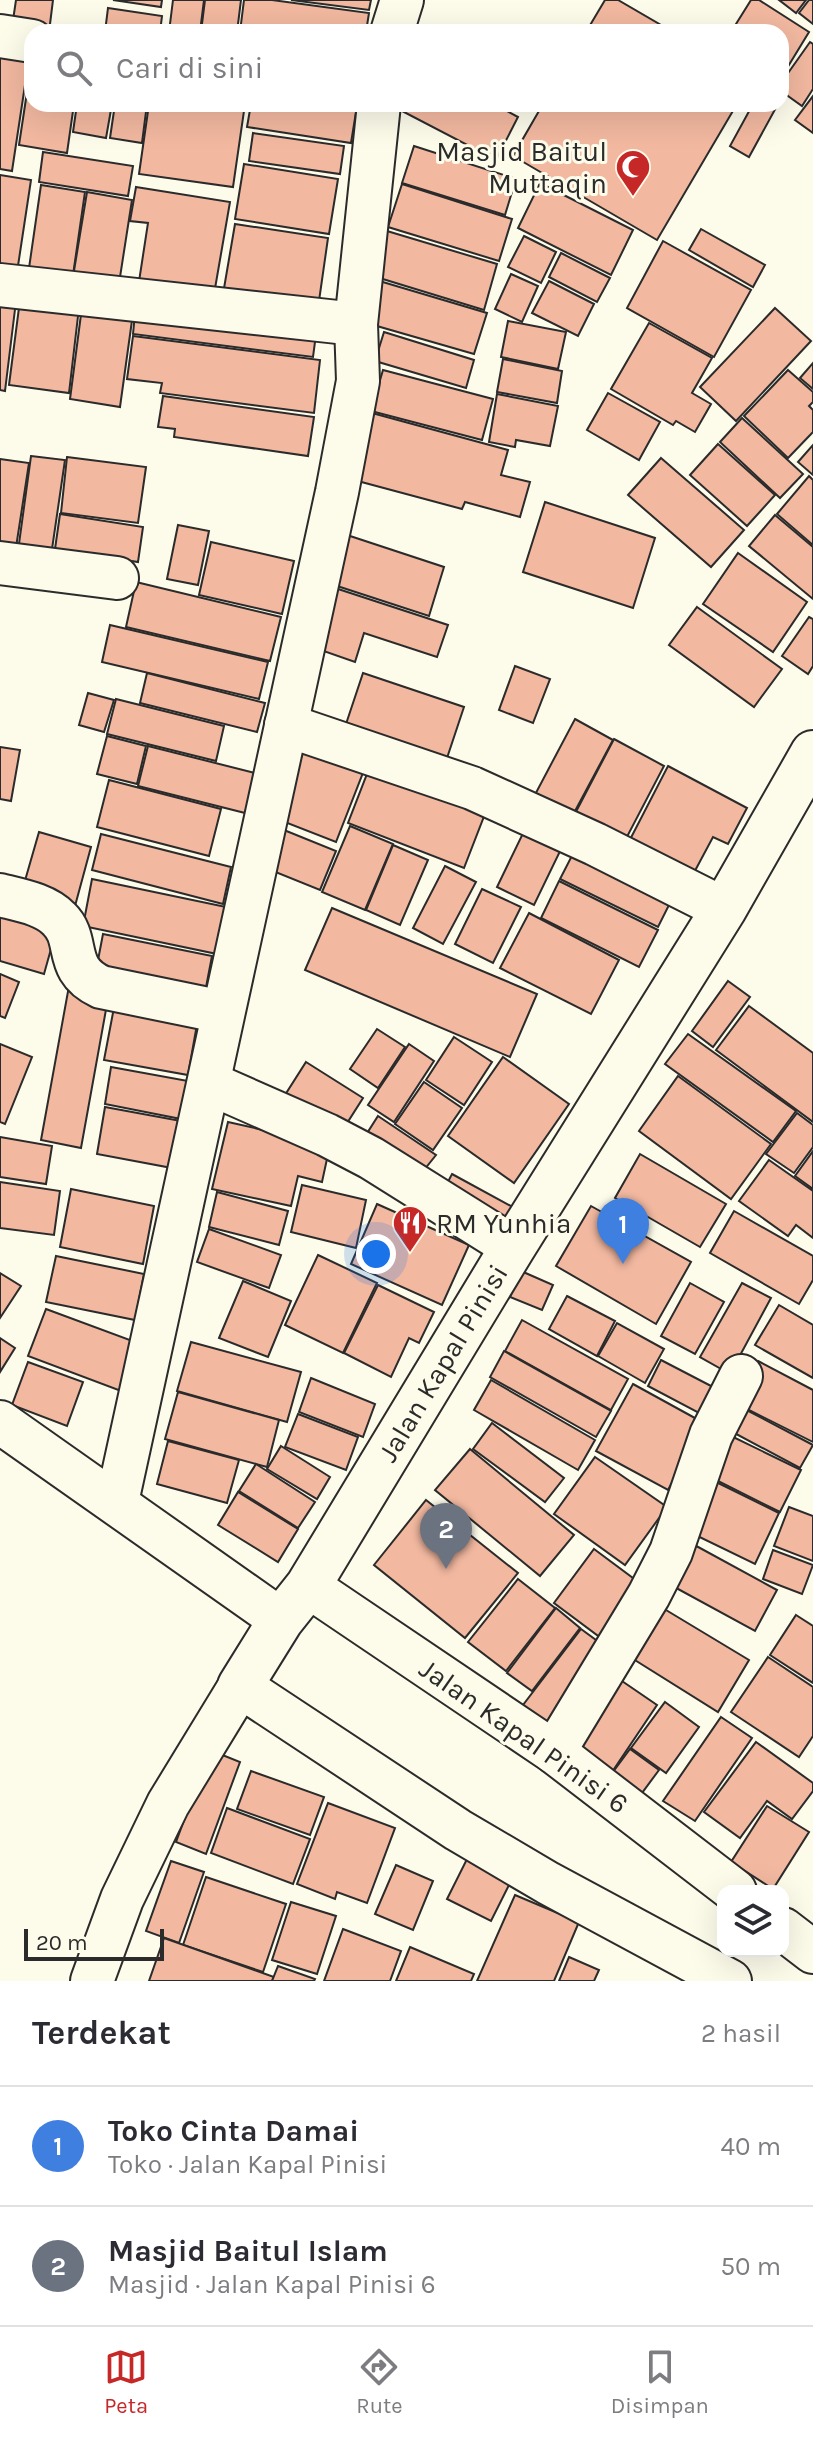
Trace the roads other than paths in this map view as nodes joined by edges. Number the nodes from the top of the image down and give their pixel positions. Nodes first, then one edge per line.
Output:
1 (402, 0) edge
2 (394, 24) edge
3 (0, 36) edge
4 (24, 40) edge
5 (378, 112) edge
6 (0, 285) edge
7 (356, 324) junction
8 (0, 563) edge
9 (117, 578) dead end
10 (286, 725) junction
11 (809, 771) edge
12 (0, 895) edge
13 (724, 909) junction
14 (223, 1012) junction
15 (209, 1083) junction
16 (513, 1247) junction
17 (741, 1376) dead end
18 (0, 1422) edge
19 (117, 1502) junction
20 (308, 1586) junction
21 (281, 1620) junction
22 (240, 1686) junction
23 (554, 1752) junction
24 (727, 1885) edge
25 (789, 1934) edge
26 (813, 1952) edge
27 (92, 1981) edge
28 (730, 1981) edge

1 - 2 street
3 - 4 street
5 - 7 street
6 - 7 street
7 - 10 street
8 - 9 street
10 - 13 street
10 - 14 street
11 - 13 street, Jalan Kapal Pinisi
12 - 14 street
13 - 16 street, Jalan Kapal Pinisi
14 - 15 street
15 - 16 street
15 - 19 street
16 - 20 street, Jalan Kapal Pinisi
17 - 23 street
18 - 19 street
19 - 21 street
20 - 21 street, Jalan Kapal Pinisi
20 - 23 street, Jalan Kapal Pinisi 6
21 - 22 street, Jalan Kapal Pinisi
22 - 27 street, Jalan Kapal Pinisi
22 - 28 street
23 - 24 street, Jalan Kapal Pinisi 6
25 - 26 street

